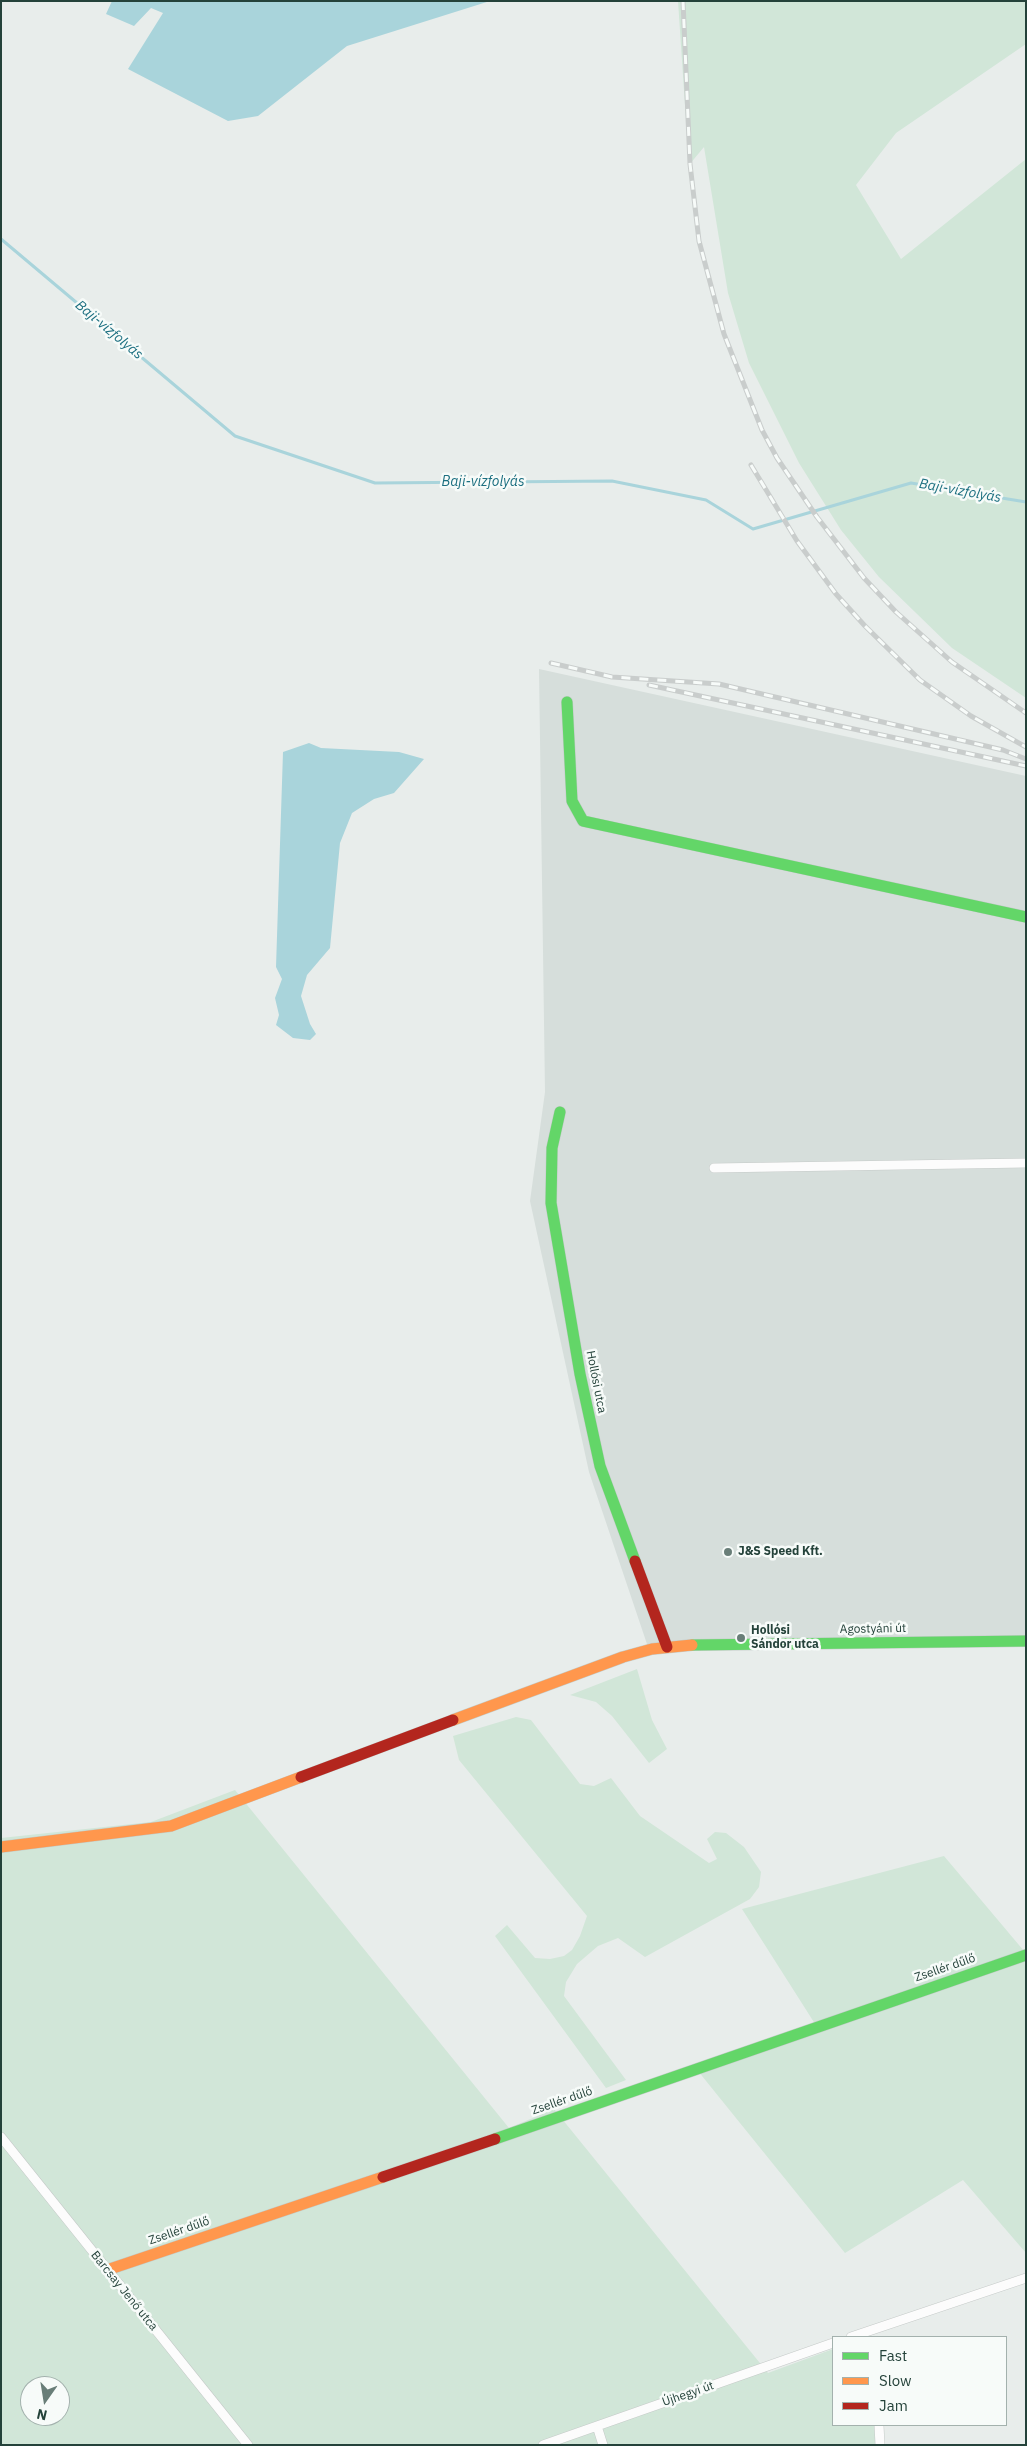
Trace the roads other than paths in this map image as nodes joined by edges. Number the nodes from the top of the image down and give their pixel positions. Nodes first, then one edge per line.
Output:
1 (567, 702) dead end
2 (1026, 918) edge
3 (560, 1112) dead end
4 (1026, 1163) edge
5 (714, 1168) dead end
6 (1026, 1640) edge
7 (667, 1647) junction
8 (1, 1847) edge
9 (1026, 1955) edge
10 (1, 2137) edge
11 (107, 2270) junction
12 (1026, 2278) edge
13 (879, 2327) junction
14 (853, 2336) edge
15 (879, 2336) edge
16 (832, 2343) edge
17 (597, 2426) junction
18 (880, 2426) edge
19 (248, 2445) edge
20 (542, 2445) edge
21 (603, 2445) edge
22 (880, 2445) edge

1 - 2 street
3 - 7 street, Hollósi utca
4 - 5 street
6 - 7 street, Agostyáni út
7 - 8 street, Agostyáni út
9 - 11 street, Zsellér dűlő
10 - 11 street, Barcsay Jenő utca
11 - 19 street, Barcsay Jenő utca
12 - 13 street
13 - 14 street
13 - 15 street
16 - 17 street, Újhegyi út
17 - 20 street, Újhegyi út
17 - 21 street
18 - 22 street

